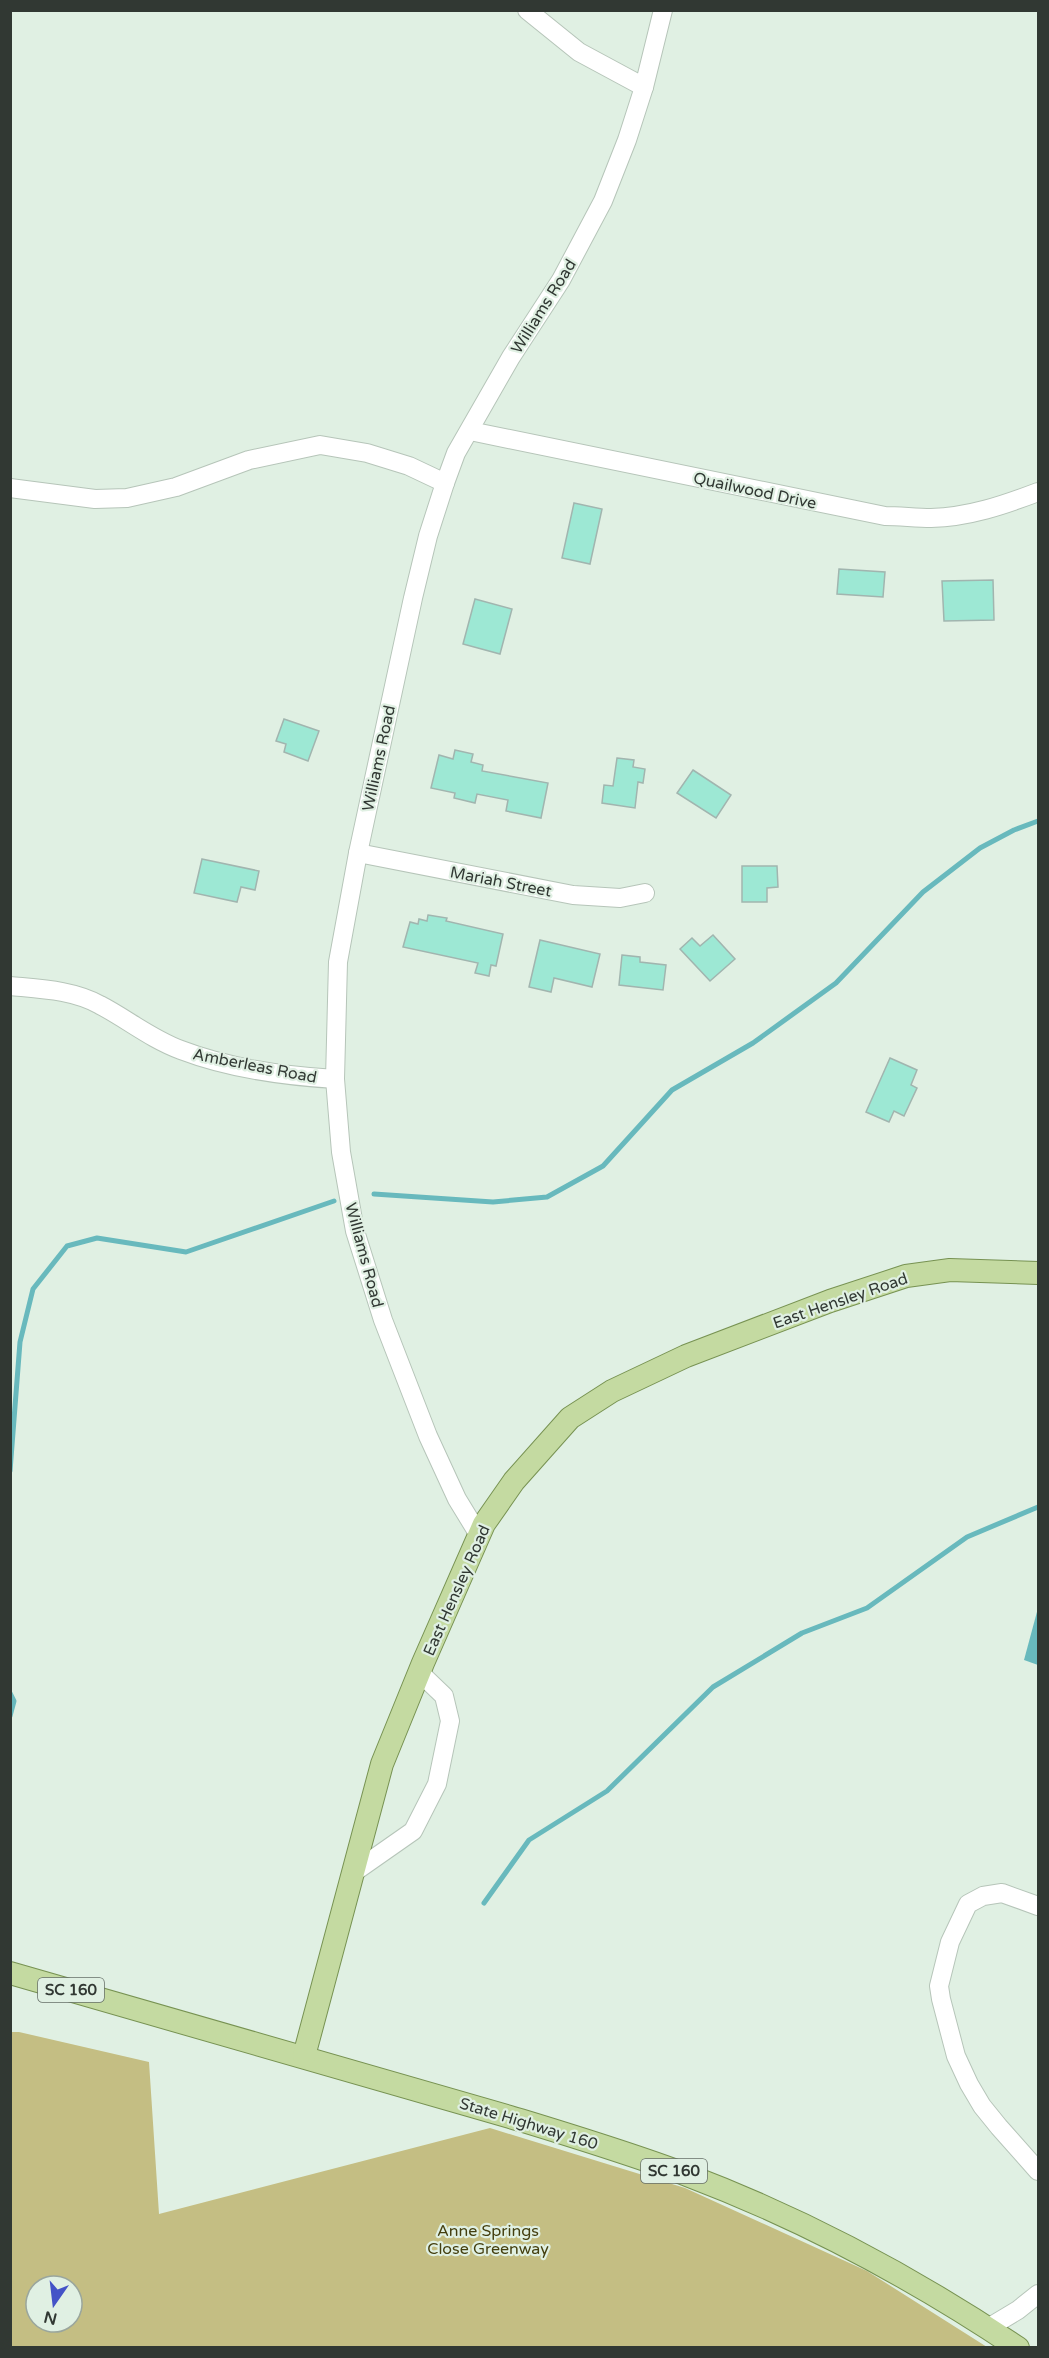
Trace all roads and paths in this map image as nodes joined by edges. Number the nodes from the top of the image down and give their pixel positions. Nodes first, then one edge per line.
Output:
1 (527, 10) edge
2 (663, 10) edge
3 (645, 87) junction
4 (471, 431) junction
5 (445, 483) junction
6 (10, 488) edge
7 (1038, 492) edge
8 (358, 853) junction
9 (645, 894) dead end
10 (10, 986) edge
11 (335, 1079) junction
12 (1038, 1273) edge
13 (479, 1534) junction
14 (419, 1672) junction
15 (353, 1873) junction
16 (1038, 1906) edge
17 (10, 1973) edge
18 (304, 2056) junction
19 (1038, 2171) edge
20 (1038, 2294) edge
21 (988, 2328) junction
22 (1018, 2348) edge

1 - 3 street
2 - 3 street, Williams Road
3 - 4 street, Williams Road
4 - 5 street, Williams Road
4 - 7 street, Quailwood Drive
5 - 6 street
5 - 8 street, Williams Road
8 - 9 street, Mariah Street
8 - 11 street, Williams Road
10 - 11 street, Amberleas Road
11 - 13 street, Williams Road
12 - 13 main road, East Hensley Road
13 - 14 main road, East Hensley Road
14 - 15 main road, East Hensley Road
14 - 15 street
15 - 18 main road, East Hensley Road
16 - 19 street
17 - 18 main road, State Highway 160 / SC 160
18 - 21 main road, State Highway 160 / SC 160
20 - 21 street
21 - 22 main road, State Highway 160 / SC 160

